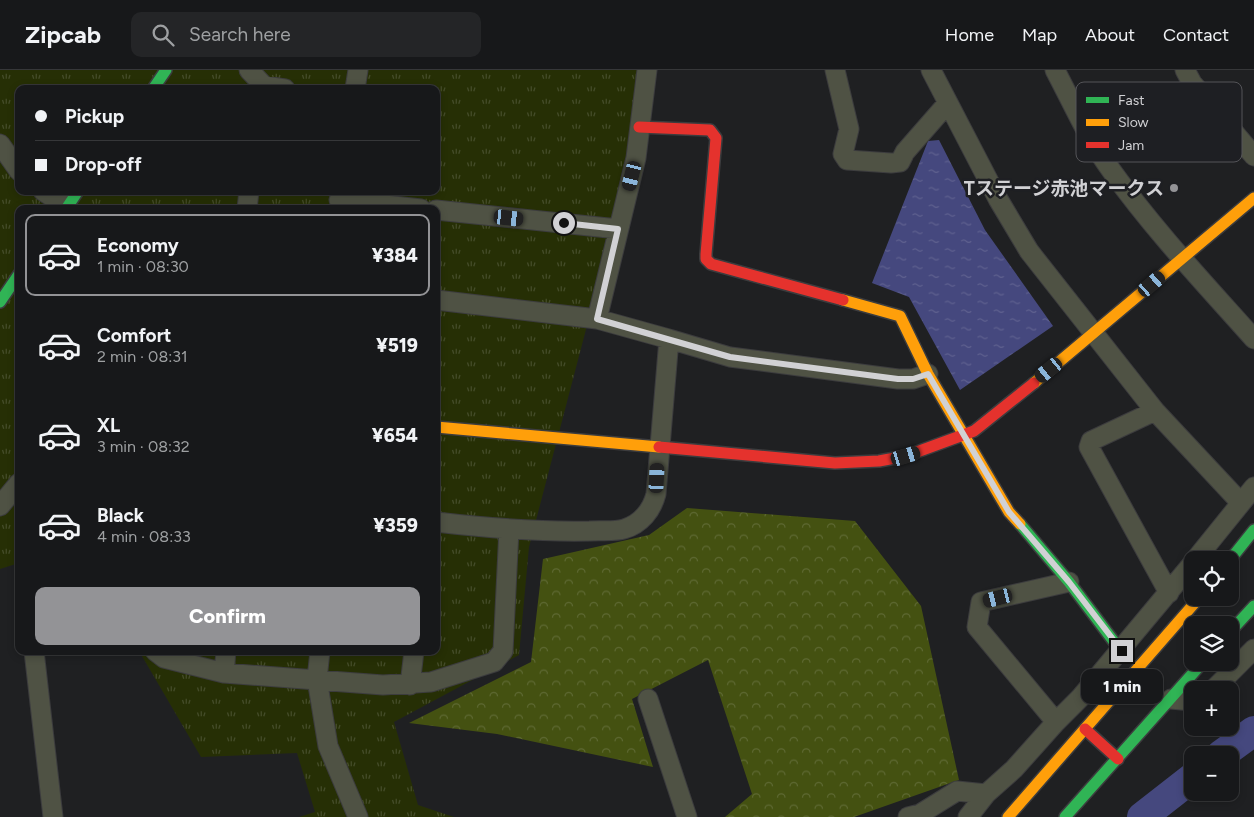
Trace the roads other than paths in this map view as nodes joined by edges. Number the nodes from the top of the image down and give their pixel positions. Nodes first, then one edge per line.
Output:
1 (166, 70) edge
2 (249, 70) edge
3 (358, 70) edge
4 (647, 70) edge
5 (835, 70) edge
6 (931, 70) edge
7 (1055, 70) edge
8 (1185, 70) edge
9 (1192, 82) edge
10 (156, 85) edge
11 (262, 85) edge
12 (356, 85) edge
13 (947, 104) junction
14 (1076, 110) edge
15 (639, 127) junction
16 (1242, 142) edge
17 (0, 144) edge
18 (1254, 156) edge
19 (1105, 162) edge
20 (15, 166) edge
21 (49, 195) edge
22 (1254, 198) edge
23 (339, 200) edge
24 (64, 205) edge
25 (385, 205) edge
26 (440, 210) edge
27 (618, 229) junction
28 (1182, 259) junction
29 (15, 280) edge
30 (440, 300) edge
31 (0, 302) edge
32 (597, 319) junction
33 (1094, 334) junction
34 (669, 339) junction
35 (1254, 339) edge
36 (928, 374) junction
37 (1155, 411) junction
38 (440, 427) edge
39 (963, 436) junction
40 (659, 446) junction
41 (1254, 487) edge
42 (15, 488) edge
43 (1241, 502) junction
44 (0, 506) edge
45 (440, 522) edge
46 (509, 529) junction
47 (1254, 530) edge
48 (1202, 551) edge
49 (1237, 551) edge
50 (1184, 574) edge
51 (1069, 582) junction
52 (1169, 593) junction
53 (1184, 601) edge
54 (1192, 606) edge
55 (1254, 606) edge
56 (1155, 609) junction
57 (1239, 622) edge
58 (1254, 649) edge
59 (1122, 651) junction
60 (34, 655) edge
61 (160, 655) edge
62 (226, 655) edge
63 (320, 655) edge
64 (414, 655) edge
65 (1195, 671) edge
66 (224, 673) junction
67 (317, 679) junction
68 (1222, 681) edge
69 (410, 685) junction
70 (1080, 698) junction
71 (648, 699) dead end
72 (1171, 699) junction
73 (1184, 700) edge
74 (1056, 722) junction
75 (1087, 726) junction
76 (1118, 759) junction
77 (986, 794) junction
78 (53, 817) edge
79 (358, 817) edge
80 (687, 817) edge
81 (908, 817) edge
82 (968, 817) edge
83 (1008, 817) edge
84 (1065, 817) edge

1 - 10 main road
2 - 11 street
3 - 12 street
4 - 15 street
5 - 13 street
6 - 13 street
7 - 14 street
8 - 9 street
13 - 33 street
15 - 27 street
15 - 36 main road
16 - 18 street
17 - 20 street
19 - 28 street
21 - 24 street
22 - 28 main road
23 - 25 street
26 - 27 street
27 - 32 street
28 - 33 main road
28 - 35 street
29 - 31 main road
30 - 32 street
32 - 34 street
33 - 37 street
33 - 39 main road
34 - 36 street
34 - 40 street
36 - 39 main road
37 - 43 street
37 - 52 street
38 - 40 main road
39 - 40 main road
39 - 51 main road
40 - 46 street
41 - 43 street
42 - 44 street
43 - 48 street
45 - 46 street
46 - 69 street
47 - 49 main road
50 - 52 street
51 - 59 main road
51 - 74 street
52 - 56 street
53 - 56 street
54 - 75 main road
55 - 57 main road
56 - 59 street
58 - 68 street
59 - 70 street
60 - 78 street
61 - 66 street
62 - 66 street
63 - 67 street
64 - 69 street
65 - 72 main road
66 - 67 street
67 - 69 street
67 - 79 street
70 - 74 street
70 - 75 street
71 - 80 street
72 - 73 street
72 - 76 main road
74 - 77 street
75 - 76 main road
75 - 83 main road
76 - 84 main road
77 - 81 street
77 - 82 street

